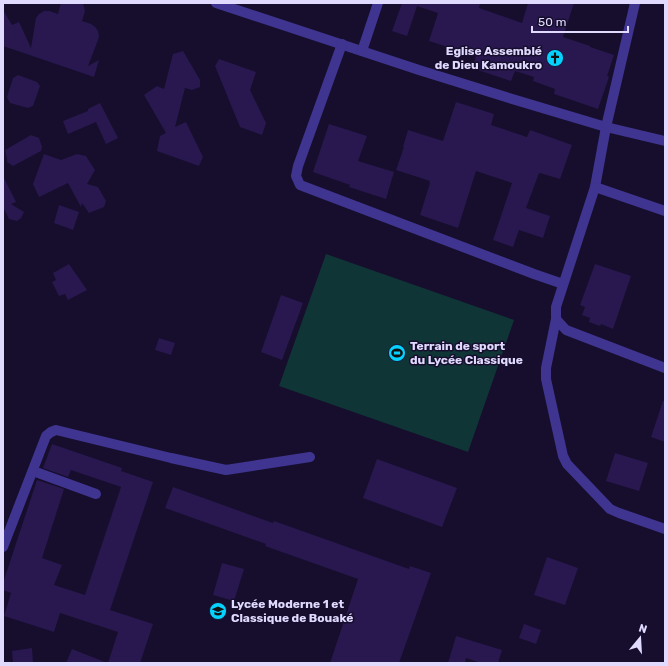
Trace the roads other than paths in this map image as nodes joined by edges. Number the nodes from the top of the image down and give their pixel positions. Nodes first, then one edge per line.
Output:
1 (216, 3) edge
2 (378, 3) edge
3 (635, 3) edge
4 (342, 44) junction
5 (362, 51) junction
6 (606, 127) junction
7 (665, 141) edge
8 (595, 187) junction
9 (665, 210) edge
10 (563, 284) junction
11 (556, 320) junction
12 (665, 368) edge
13 (310, 457) dead end
14 (33, 471) junction
15 (96, 494) dead end
16 (665, 528) edge
17 (3, 547) edge

1 - 4 street
2 - 5 street
3 - 6 street
4 - 5 street
4 - 10 street
5 - 6 street
6 - 7 street
6 - 8 street
8 - 9 street
8 - 10 street
10 - 11 street
11 - 12 street
11 - 16 street
13 - 14 street
14 - 15 street
14 - 17 street

